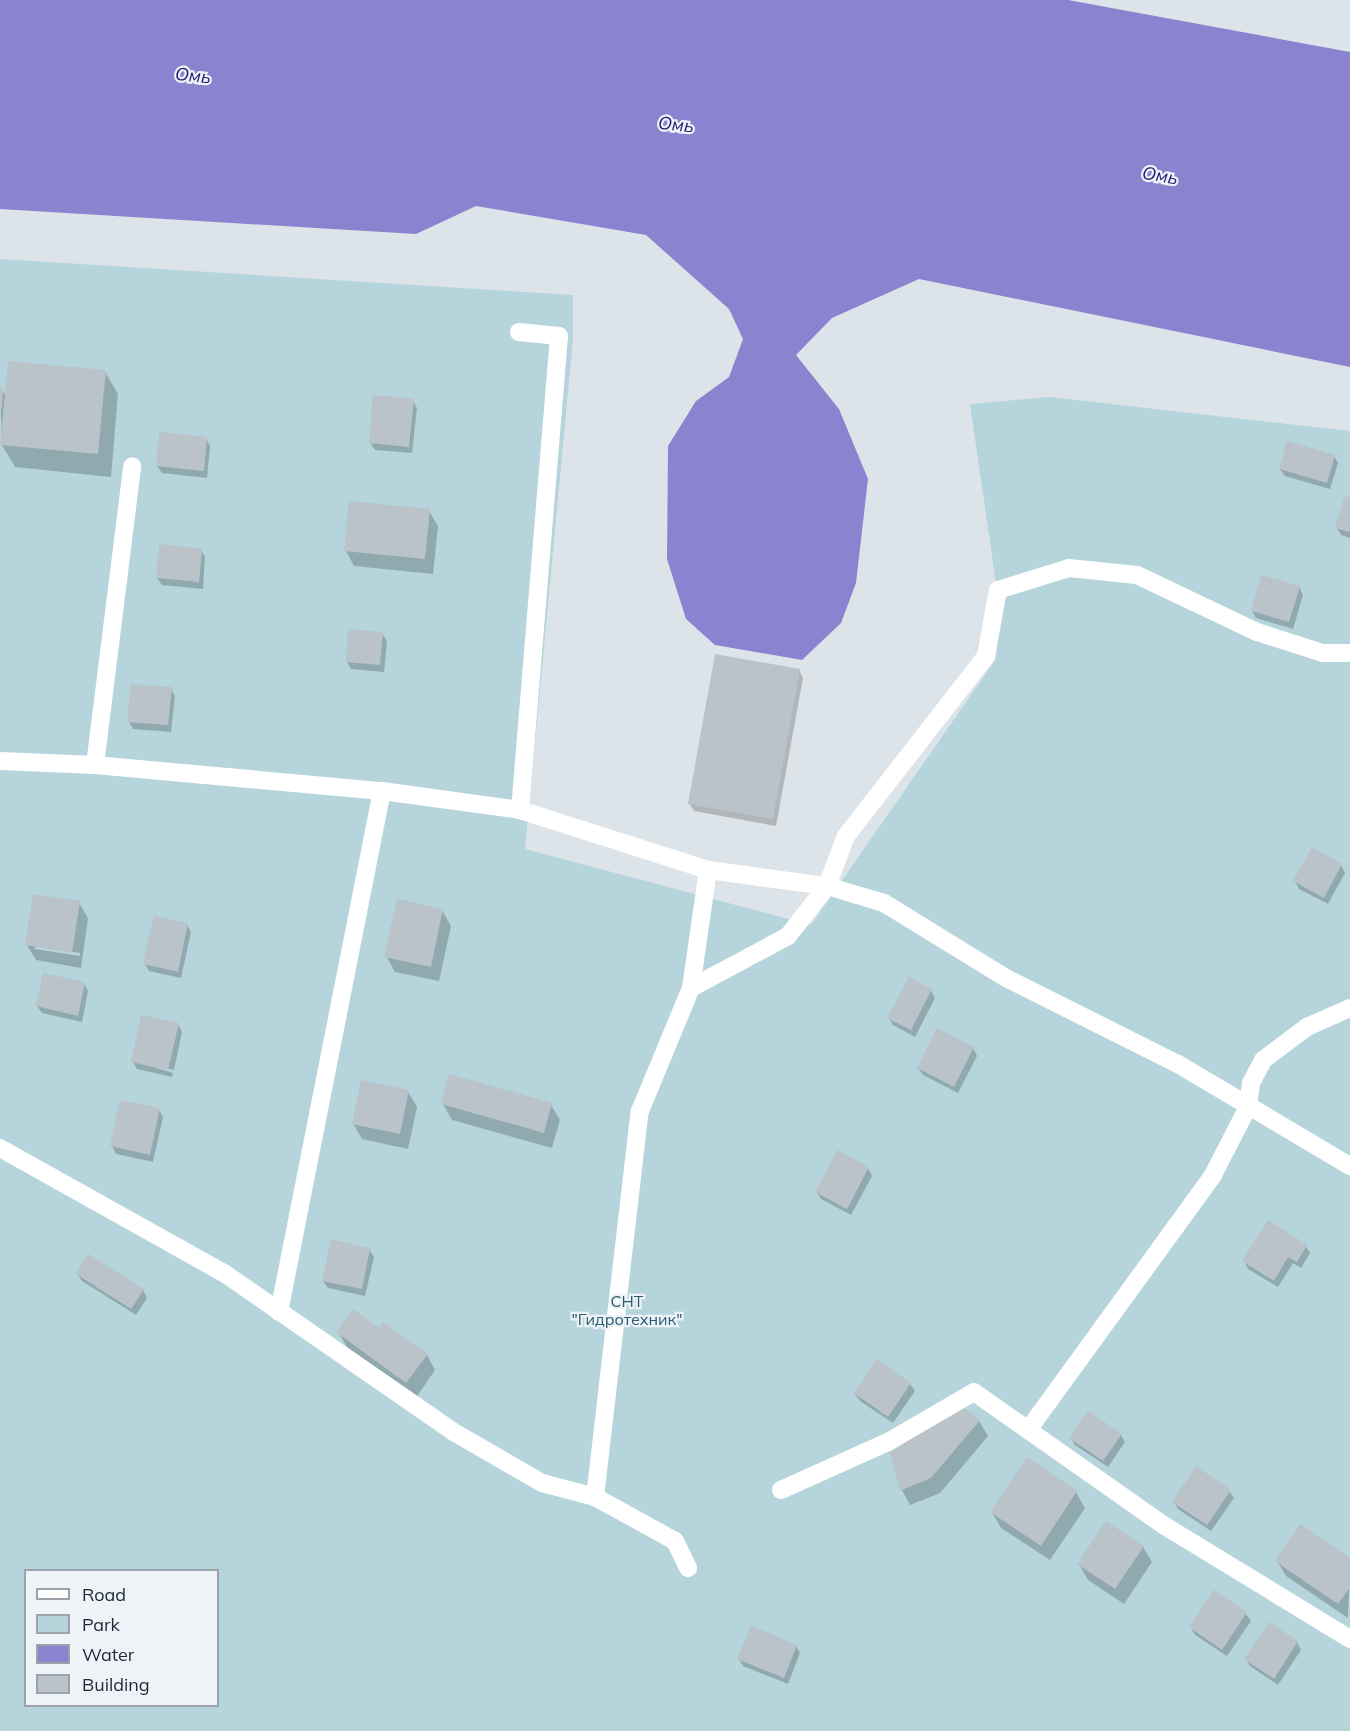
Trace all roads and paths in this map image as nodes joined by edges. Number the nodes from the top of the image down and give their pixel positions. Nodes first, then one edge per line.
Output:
1 (519, 332) dead end
2 (132, 466) dead end
3 (1350, 653) edge
4 (0, 761) edge
5 (95, 765) junction
6 (382, 791) junction
7 (520, 810) junction
8 (708, 870) junction
9 (827, 886) junction
10 (691, 988) junction
11 (1350, 1008) edge
12 (1248, 1107) junction
13 (0, 1148) edge
14 (1350, 1166) edge
15 (279, 1312) junction
16 (1028, 1430) junction
17 (781, 1490) dead end
18 (595, 1497) junction
19 (688, 1568) dead end
20 (1350, 1639) edge

1 - 7 lane
2 - 5 lane
3 - 9 lane
4 - 5 lane
5 - 6 lane
6 - 7 lane
6 - 15 lane
7 - 8 lane
8 - 9 lane
8 - 10 lane
9 - 10 lane
9 - 12 lane
10 - 18 lane
11 - 12 lane
12 - 14 lane
12 - 16 lane
13 - 15 lane
15 - 18 lane
16 - 17 lane
16 - 20 lane
18 - 19 lane

